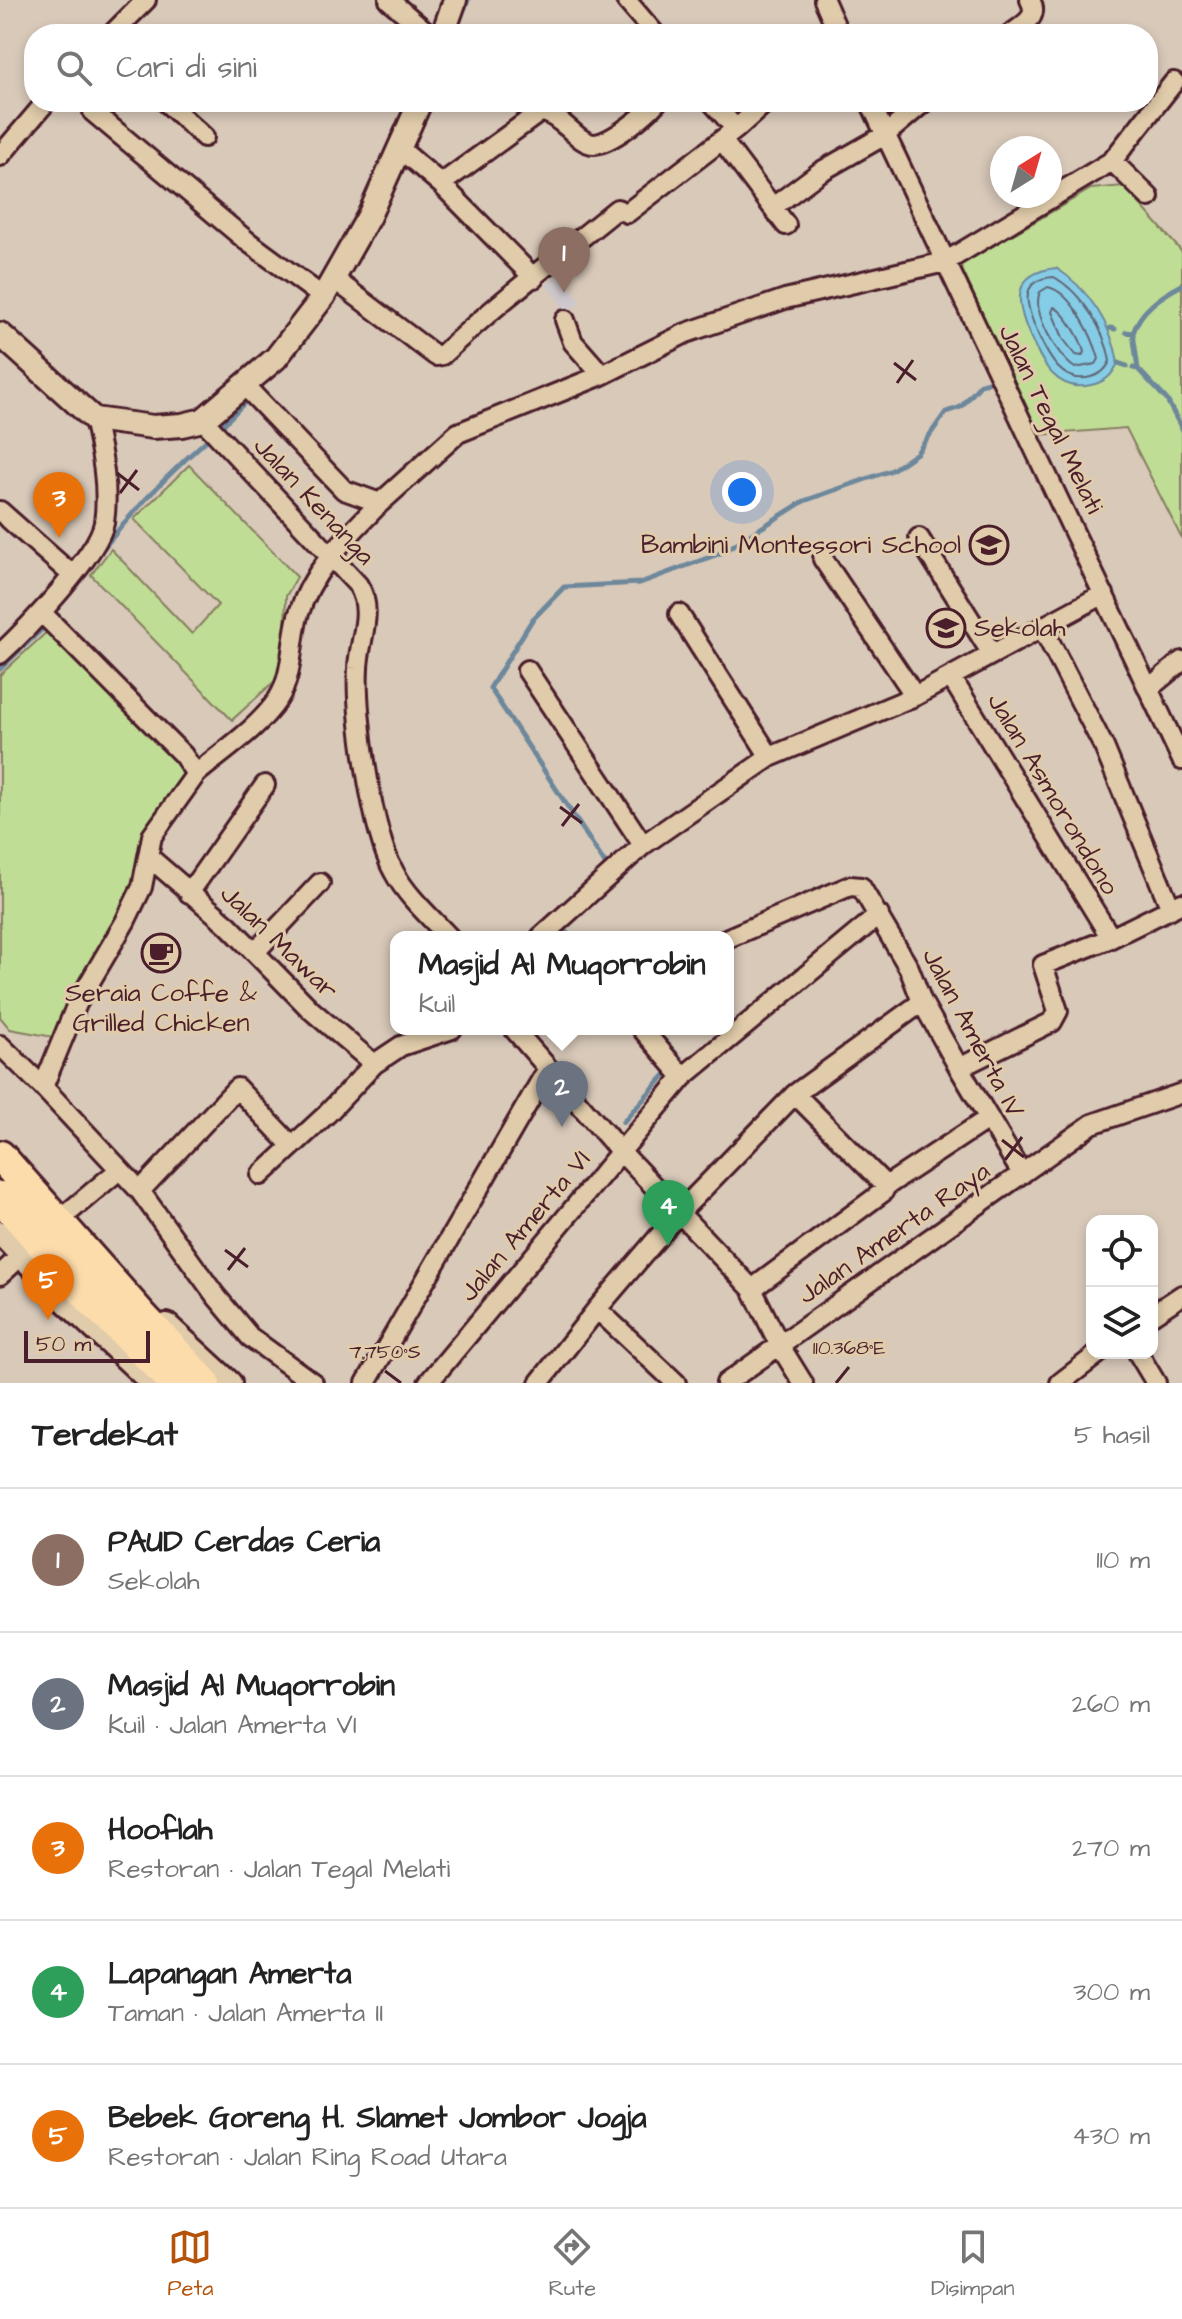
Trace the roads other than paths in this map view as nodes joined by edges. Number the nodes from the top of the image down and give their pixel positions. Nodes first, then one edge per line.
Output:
1 (146, 0) edge
2 (389, 0) edge
3 (455, 0) edge
4 (626, 0) edge
5 (824, 0) edge
6 (1030, 0) edge
7 (122, 24) edge
8 (417, 24) edge
9 (447, 24) edge
10 (646, 24) edge
11 (834, 24) edge
12 (1025, 24) edge
13 (1174, 82) dead end
14 (1158, 102) edge
15 (37, 112) edge
16 (93, 112) dead end
17 (177, 112) edge
18 (414, 112) edge
19 (540, 112) edge
20 (546, 112) edge
21 (646, 112) edge
22 (717, 112) edge
23 (755, 112) edge
24 (875, 112) edge
25 (912, 112) edge
26 (1150, 112) edge
27 (729, 135) junction
28 (885, 135) junction
29 (204, 137) dead end
30 (400, 149) junction
31 (0, 156) edge
32 (1112, 161) junction
33 (441, 184) junction
34 (1149, 197) dead end
35 (773, 207) junction
36 (786, 225) dead end
37 (945, 262) junction
38 (534, 278) junction
39 (328, 288) junction
40 (565, 320) dead end
41 (0, 334) edge
42 (602, 375) junction
43 (245, 386) junction
44 (94, 419) junction
45 (203, 420) junction
46 (380, 503) junction
47 (0, 511) edge
48 (919, 538) dead end
49 (329, 555) junction
50 (823, 559) dead end
51 (71, 574) junction
52 (1104, 594) junction
53 (42, 613) junction
54 (679, 614) dead end
55 (1042, 627) junction
56 (5, 642) edge
57 (992, 654) junction
58 (1182, 661) edge
59 (527, 670) dead end
60 (951, 677) junction
61 (1148, 689) junction
62 (915, 696) junction
63 (770, 757) junction
64 (1182, 760) edge
65 (196, 774) junction
66 (265, 785) dead end
67 (643, 845) junction
68 (149, 857) junction
69 (320, 883) dead end
70 (189, 893) junction
71 (1177, 906) edge
72 (879, 915) junction
73 (444, 931) edge
74 (555, 931) edge
75 (734, 935) edge
76 (1111, 938) junction
77 (255, 952) junction
78 (922, 1002) junction
79 (434, 1035) edge
80 (519, 1035) edge
81 (647, 1035) edge
82 (734, 1035) edge
83 (734, 1035) edge
84 (0, 1045) edge
85 (374, 1064) junction
86 (959, 1068) junction
87 (547, 1070) junction
88 (683, 1077) junction
89 (43, 1087) junction
90 (1182, 1093) edge
91 (795, 1094) junction
92 (989, 1118) junction
93 (292, 1146) junction
94 (621, 1152) junction
95 (0, 1156) edge
96 (119, 1170) junction
97 (1022, 1174) junction
98 (261, 1175) dead end
99 (886, 1186) junction
100 (140, 1191) junction
101 (0, 1197) edge
102 (678, 1214) junction
103 (57, 1222) junction
104 (0, 1233) edge
105 (21, 1256) junction
106 (0, 1275) edge
107 (752, 1289) junction
108 (1182, 1295) edge
109 (597, 1309) junction
110 (1158, 1311) edge
111 (141, 1315) junction
112 (780, 1346) junction
113 (1091, 1359) edge
114 (1142, 1359) edge
115 (152, 1383) edge
116 (175, 1383) edge
117 (205, 1383) edge
118 (230, 1383) edge
119 (313, 1383) edge
120 (366, 1383) edge
121 (428, 1383) edge
122 (539, 1383) edge
123 (676, 1383) edge
124 (726, 1383) edge
125 (803, 1383) edge
126 (1060, 1383) edge
127 (1156, 1383) edge

1 - 7 street
2 - 8 street
3 - 9 street
4 - 10 street
5 - 11 street
6 - 12 street
13 - 14 street
15 - 31 street
16 - 39 street
17 - 29 street
18 - 30 street
19 - 33 street
20 - 21 street
22 - 27 street
23 - 27 street
24 - 28 street, Jalan Tegal Melati
25 - 28 street
26 - 32 street
27 - 35 street
27 - 38 street
28 - 35 street
28 - 37 street, Jalan Tegal Melati
30 - 33 street
30 - 39 street
32 - 34 street
32 - 37 street
33 - 38 street
35 - 36 street
37 - 42 street
37 - 52 street, Jalan Tegal Melati
38 - 39 street
39 - 43 street
40 - 42 street
41 - 44 street
42 - 46 street
43 - 45 street
43 - 46 street
44 - 45 street
44 - 51 street
45 - 49 street, Jalan Kenanga
46 - 49 street
47 - 51 street
48 - 57 street
49 - 65 street
49 - 73 street, Jalan Kenanga
50 - 62 street
51 - 53 street
52 - 55 street
52 - 61 street, Jalan Tegal Melati
53 - 56 street
53 - 65 street
54 - 63 street
55 - 57 street
55 - 71 street
57 - 60 street
58 - 61 street
59 - 67 street
60 - 62 street
60 - 76 street, Jalan Asmorondono
61 - 64 street, Jalan Tegal Melati
62 - 63 street
63 - 67 street
65 - 68 street
66 - 70 street
67 - 74 street
68 - 70 street, Jalan Mawar
68 - 89 street
69 - 77 street
70 - 77 street, Jalan Mawar
71 - 76 street
72 - 75 street, Jalan Amerta IV
72 - 78 street, Jalan Amerta IV
72 - 82 street, Jalan Amerta VI
76 - 86 street
77 - 85 street, Jalan Mawar
78 - 86 street, Jalan Amerta IV
78 - 91 street
79 - 85 street
80 - 87 street
81 - 88 street
83 - 88 street, Jalan Amerta VI
84 - 89 street
85 - 93 street
86 - 92 street, Jalan Amerta IV
87 - 94 street
87 - 120 street
88 - 94 street, Jalan Amerta VI
89 - 96 street
90 - 97 street, Jalan Amerta Raya
91 - 99 street
91 - 102 street
92 - 97 street, Jalan Amerta IV
92 - 99 street
93 - 98 street
93 - 100 street
94 - 102 street
94 - 121 street, Jalan Amerta VI
95 - 103 highway
96 - 100 street
96 - 103 street
97 - 112 street, Jalan Amerta Raya
99 - 107 street
100 - 119 street
101 - 116 highway
102 - 107 street
102 - 109 street
103 - 111 highway
104 - 105 street
105 - 106 street
105 - 115 street
107 - 112 street
108 - 110 street
109 - 122 street
109 - 123 street
111 - 117 highway
111 - 118 street
112 - 124 street, Jalan Amerta Raya
112 - 125 street
113 - 126 street
114 - 127 street

